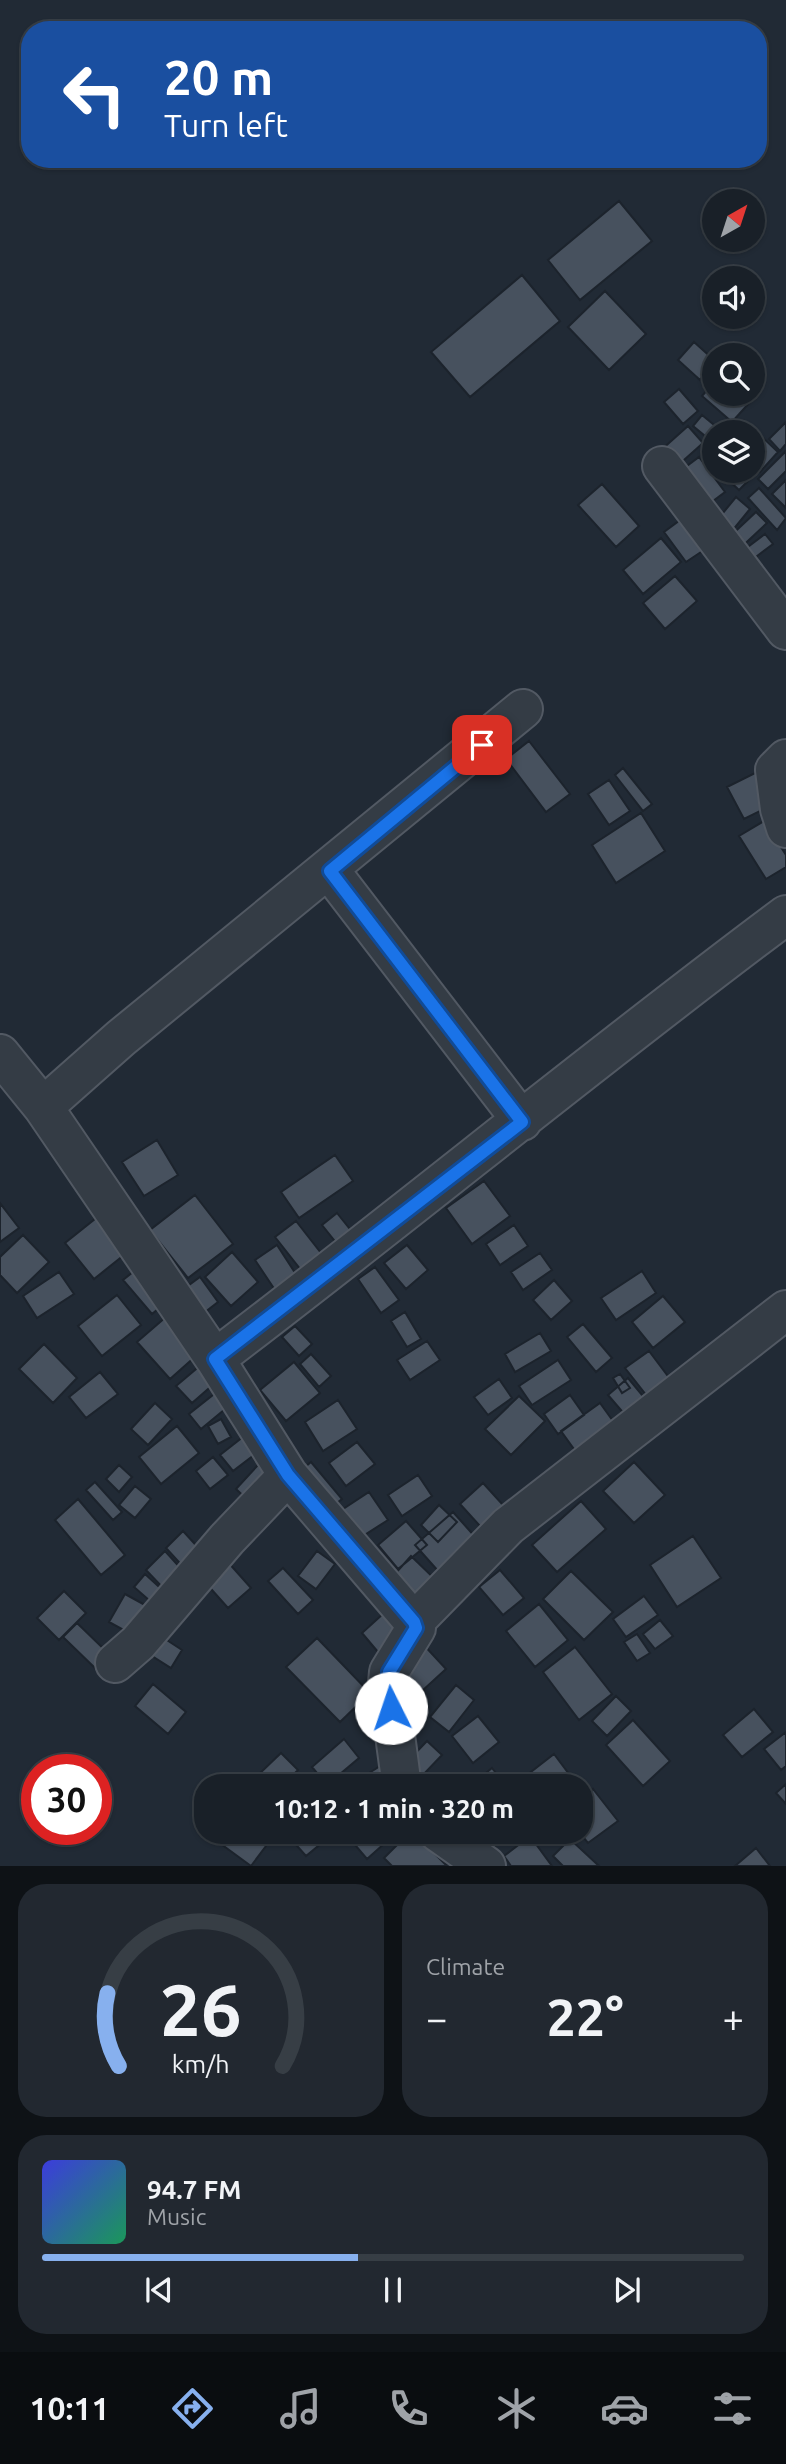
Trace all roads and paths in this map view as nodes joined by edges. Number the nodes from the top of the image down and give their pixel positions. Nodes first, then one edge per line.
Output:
1 (662, 466) dead end
2 (786, 630) edge
3 (523, 709) dead end
4 (786, 759) edge
5 (786, 828) edge
6 (330, 871) junction
7 (786, 915) edge
8 (0, 1054) edge
9 (43, 1107) junction
10 (522, 1122) junction
11 (786, 1310) edge
12 (215, 1359) junction
13 (288, 1475) junction
14 (414, 1622) junction
15 (115, 1663) dead end
16 (400, 1774) edge
17 (455, 1844) edge
18 (486, 1866) edge

1 - 2 street
3 - 6 street
4 - 5 street
6 - 9 street
6 - 10 street
7 - 10 street
8 - 9 street
9 - 12 street
10 - 12 street
11 - 14 street
12 - 13 street
13 - 14 street
13 - 15 street
14 - 16 street
17 - 18 street

